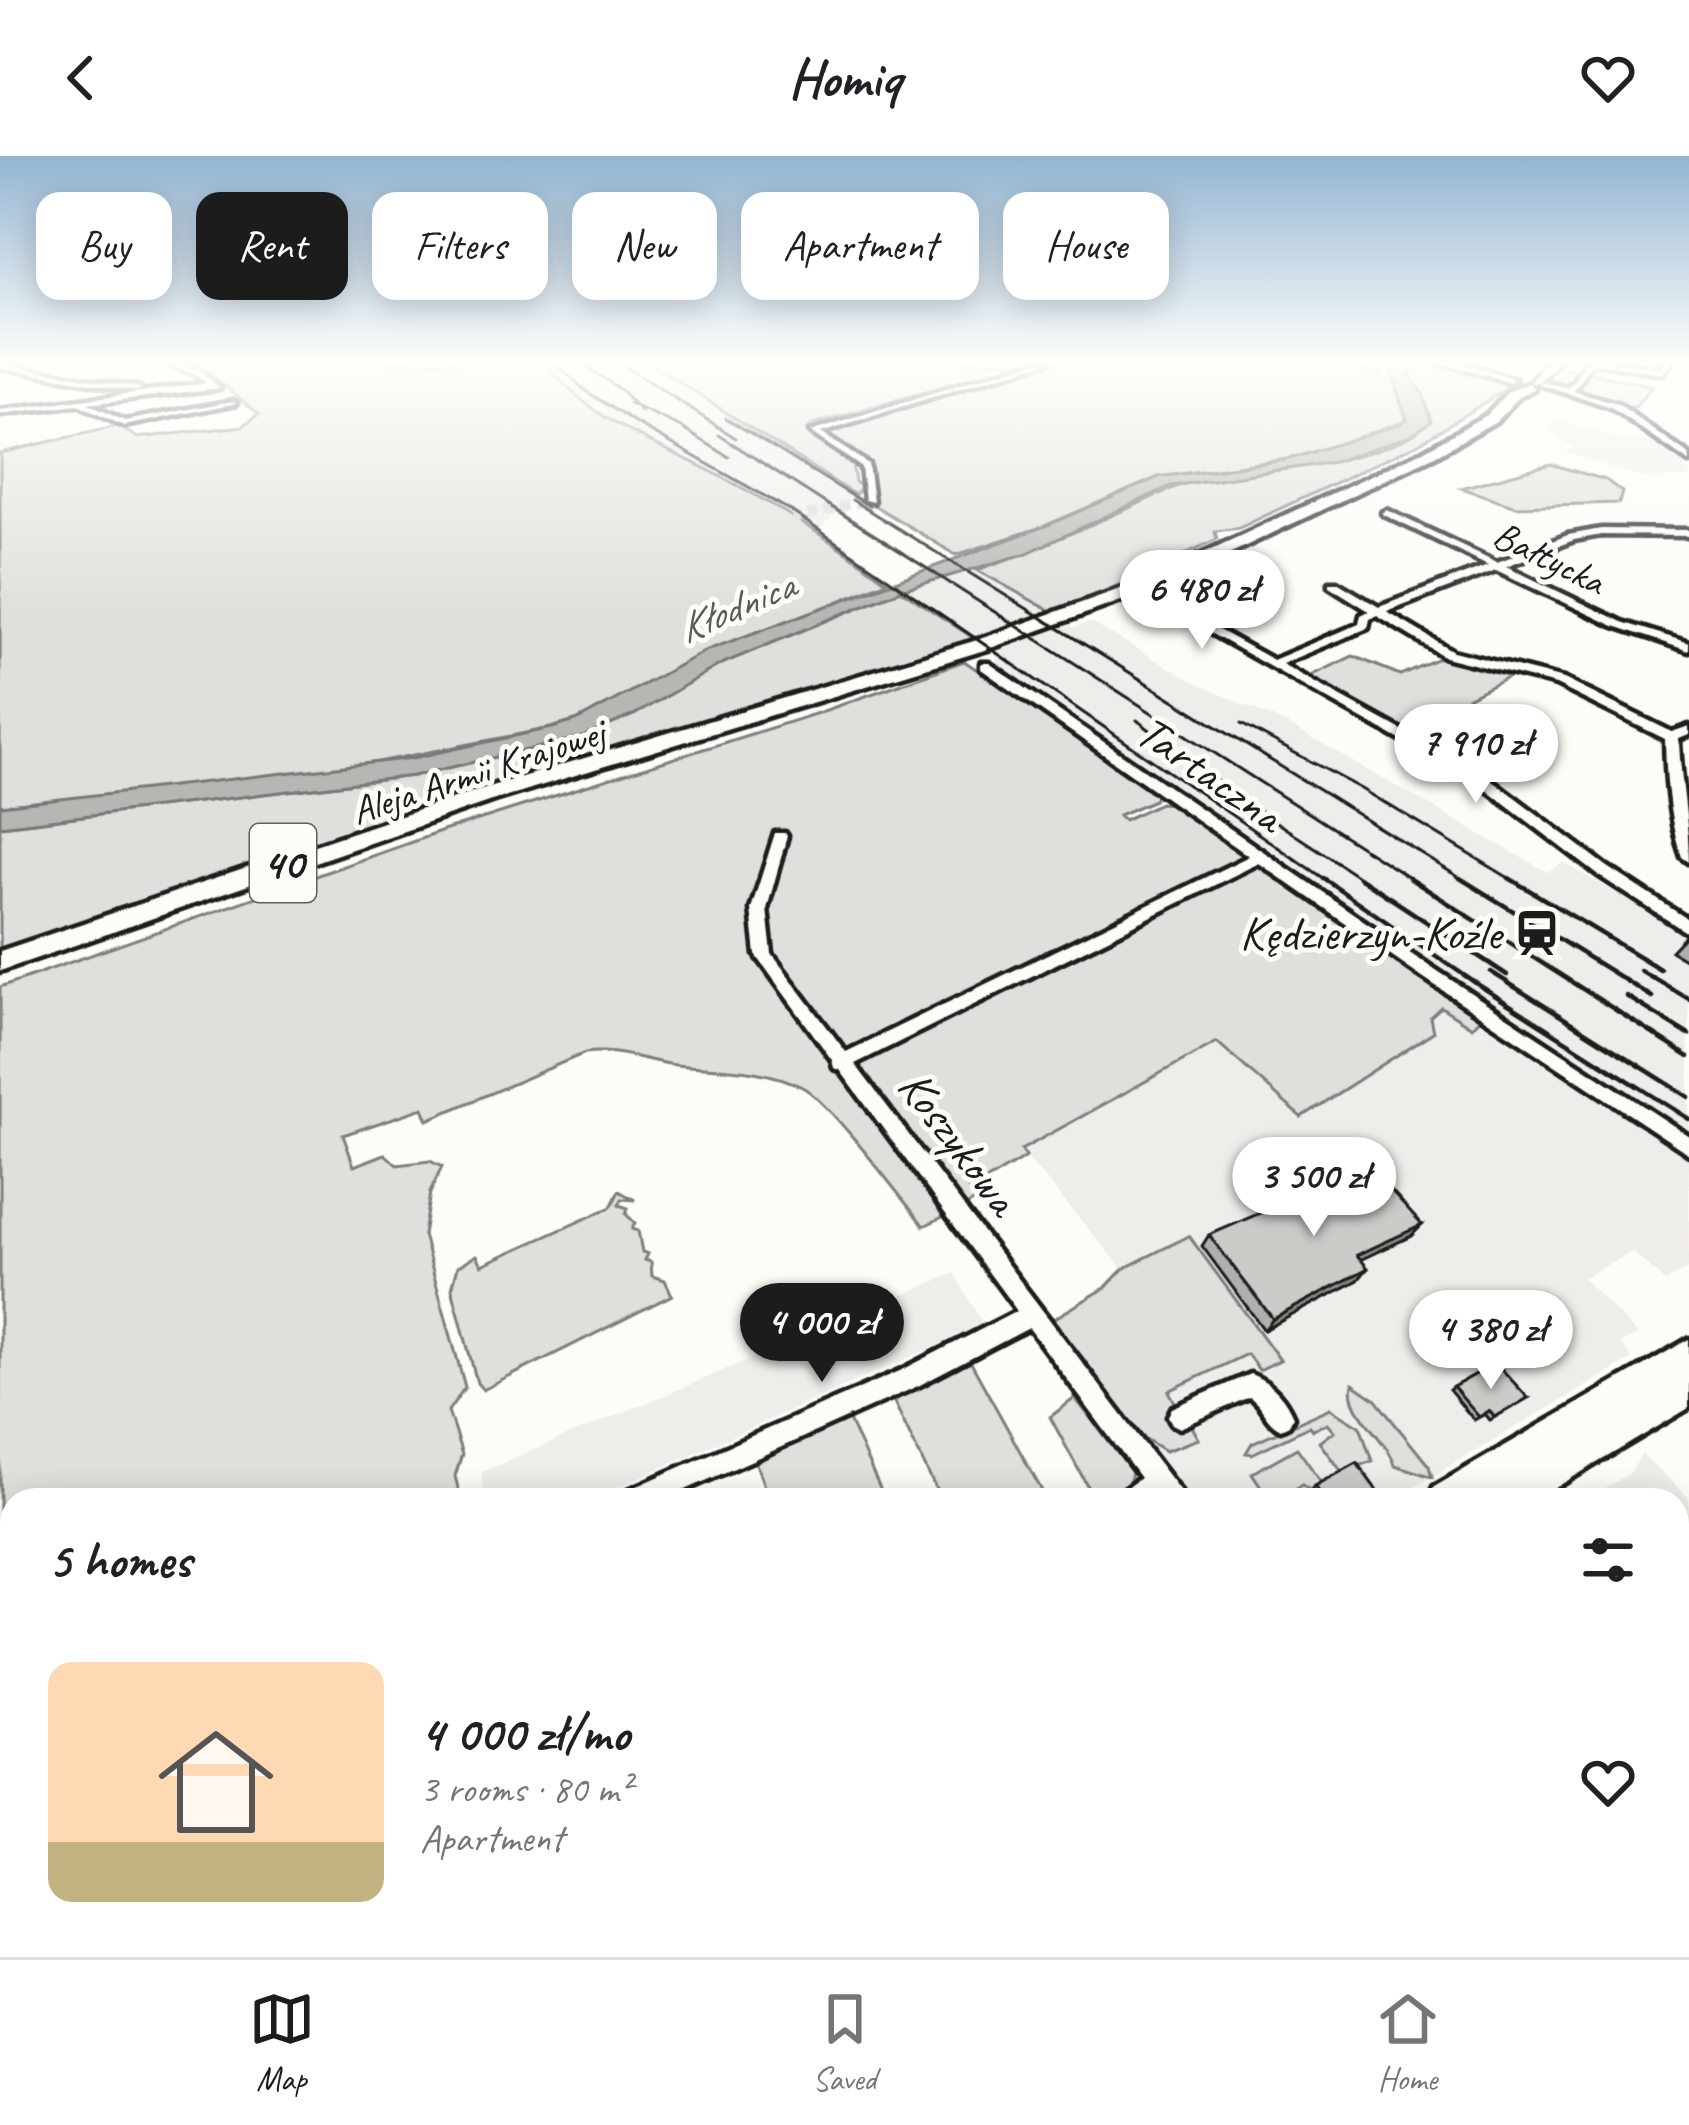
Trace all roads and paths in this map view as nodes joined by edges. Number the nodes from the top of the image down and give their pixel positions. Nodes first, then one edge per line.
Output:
1 (834, 445) edge
2 (1422, 445) edge
3 (871, 499) dead end
4 (1387, 513) dead end
5 (1689, 533) edge
6 (1497, 566) junction
7 (1334, 584) dead end
8 (1151, 598) dead end
9 (1378, 611) junction
10 (1689, 647) edge
11 (983, 655) junction
12 (1275, 663) junction
13 (1689, 730) edge
14 (1672, 743) junction
15 (1689, 755) edge
16 (780, 836) dead end
17 (1261, 856) junction
18 (1689, 857) edge
19 (1689, 928) edge
20 (0, 961) edge
21 (0, 978) edge
22 (840, 1063) junction
23 (1689, 1146) edge
24 (1030, 1316) junction
25 (1689, 1356) edge
26 (1689, 1388) edge
27 (1180, 1416) dead end
28 (1281, 1417) dead end
29 (662, 1488) edge
30 (1161, 1488) edge
31 (1468, 1488) edge
32 (1520, 1488) edge

1 - 3 street
2 - 11 main road, Aleja Armii Krajowej / 40
4 - 6 street, Bałtycka
5 - 6 street
6 - 9 street
6 - 10 street, Bałtycka
7 - 9 street
8 - 12 street
9 - 12 street
9 - 14 street
11 - 17 street, Tartaczna
11 - 20 main road, Aleja Armii Krajowej / 40
11 - 21 main road, Aleja Armii Krajowej / 40
12 - 19 street
13 - 14 street
14 - 15 street
14 - 18 street
16 - 22 street, Koszykowa
17 - 22 street
17 - 23 street, Tartaczna
22 - 24 street, Koszykowa
24 - 29 street
24 - 30 street, Koszykowa
25 - 31 main road
26 - 32 main road
27 - 28 street

